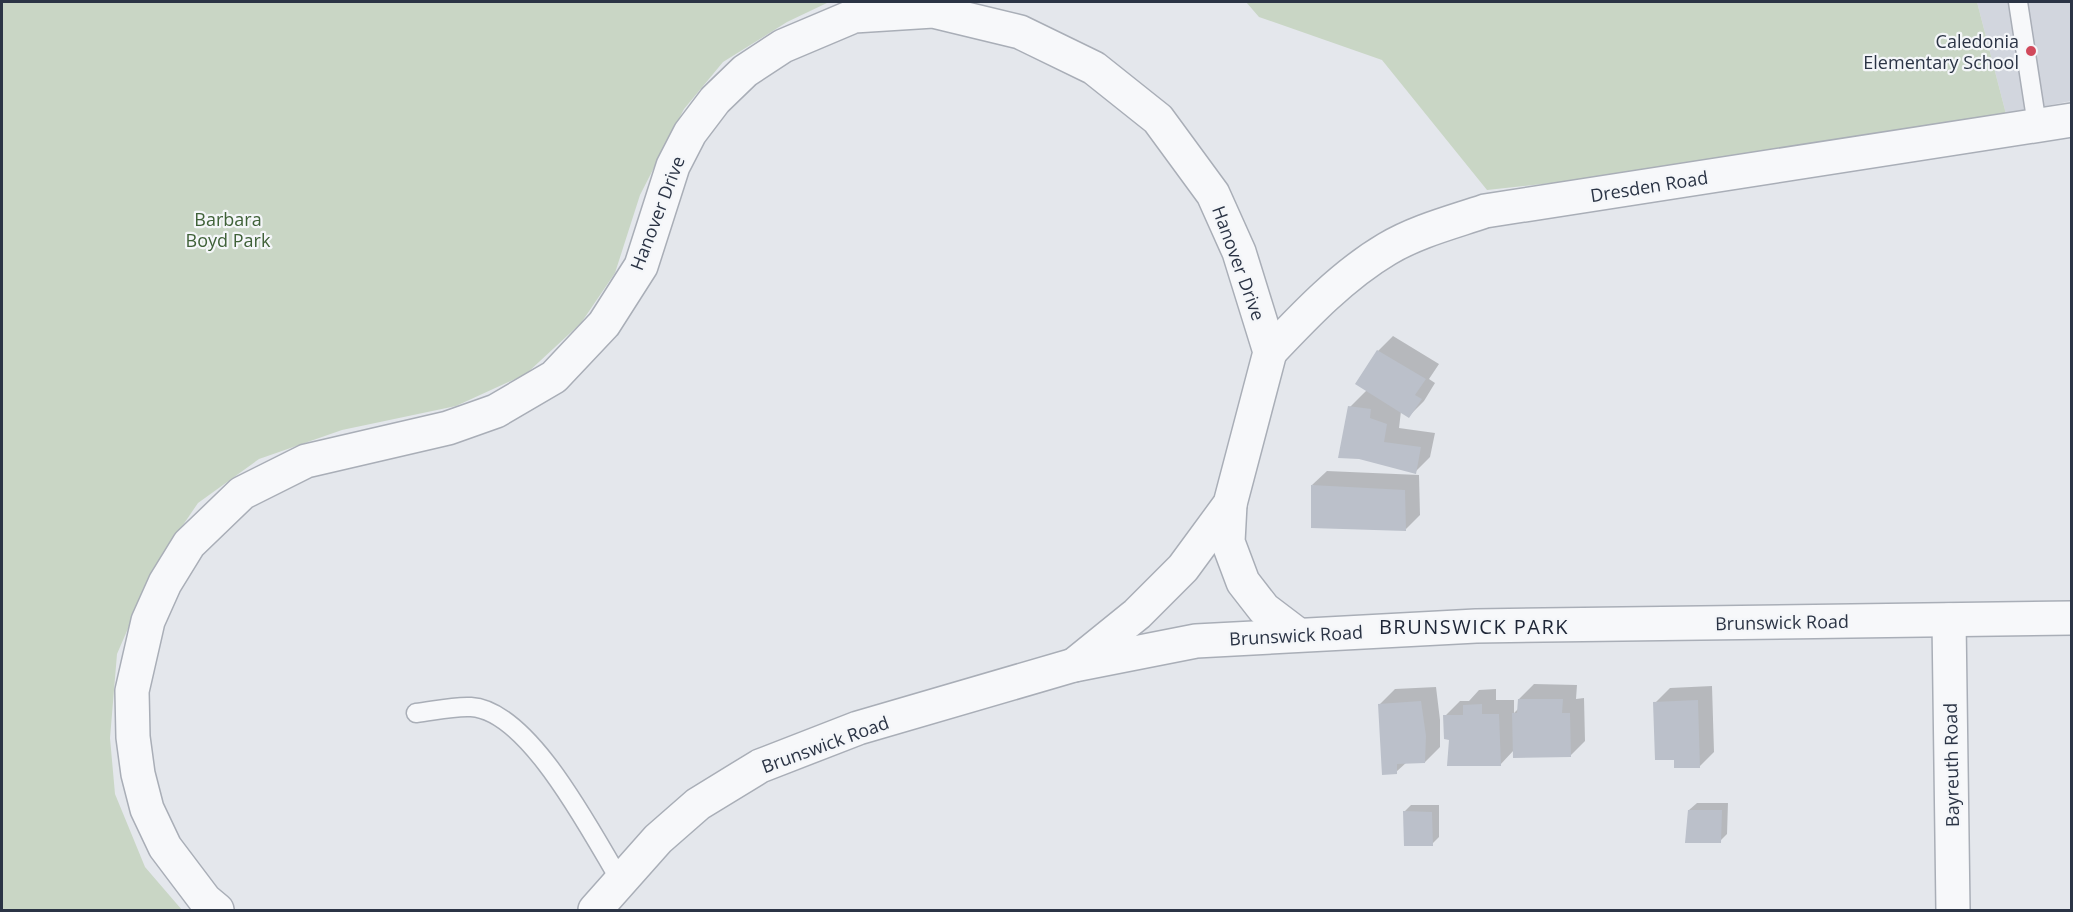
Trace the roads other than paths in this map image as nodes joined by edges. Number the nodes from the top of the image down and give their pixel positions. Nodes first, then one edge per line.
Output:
1 (2018, 2) edge
2 (2072, 120) edge
3 (2037, 125) junction
4 (1270, 352) junction
5 (1230, 504) junction
6 (2072, 618) edge
7 (1949, 620) junction
8 (1298, 634) junction
9 (1074, 665) junction
10 (416, 713) dead end
11 (620, 880) junction
12 (217, 910) edge
13 (595, 910) edge
14 (1953, 910) edge

1 - 3 lane
2 - 3 street, Dresden Road
3 - 4 street, Dresden Road
4 - 5 street
4 - 12 street, Hanover Drive
5 - 8 street
5 - 9 street
6 - 7 street, Brunswick Road
7 - 8 street, Brunswick Road
7 - 14 street, Bayreuth Road
8 - 9 street, Brunswick Road
9 - 11 street, Brunswick Road
10 - 11 lane
11 - 13 street, Brunswick Road

